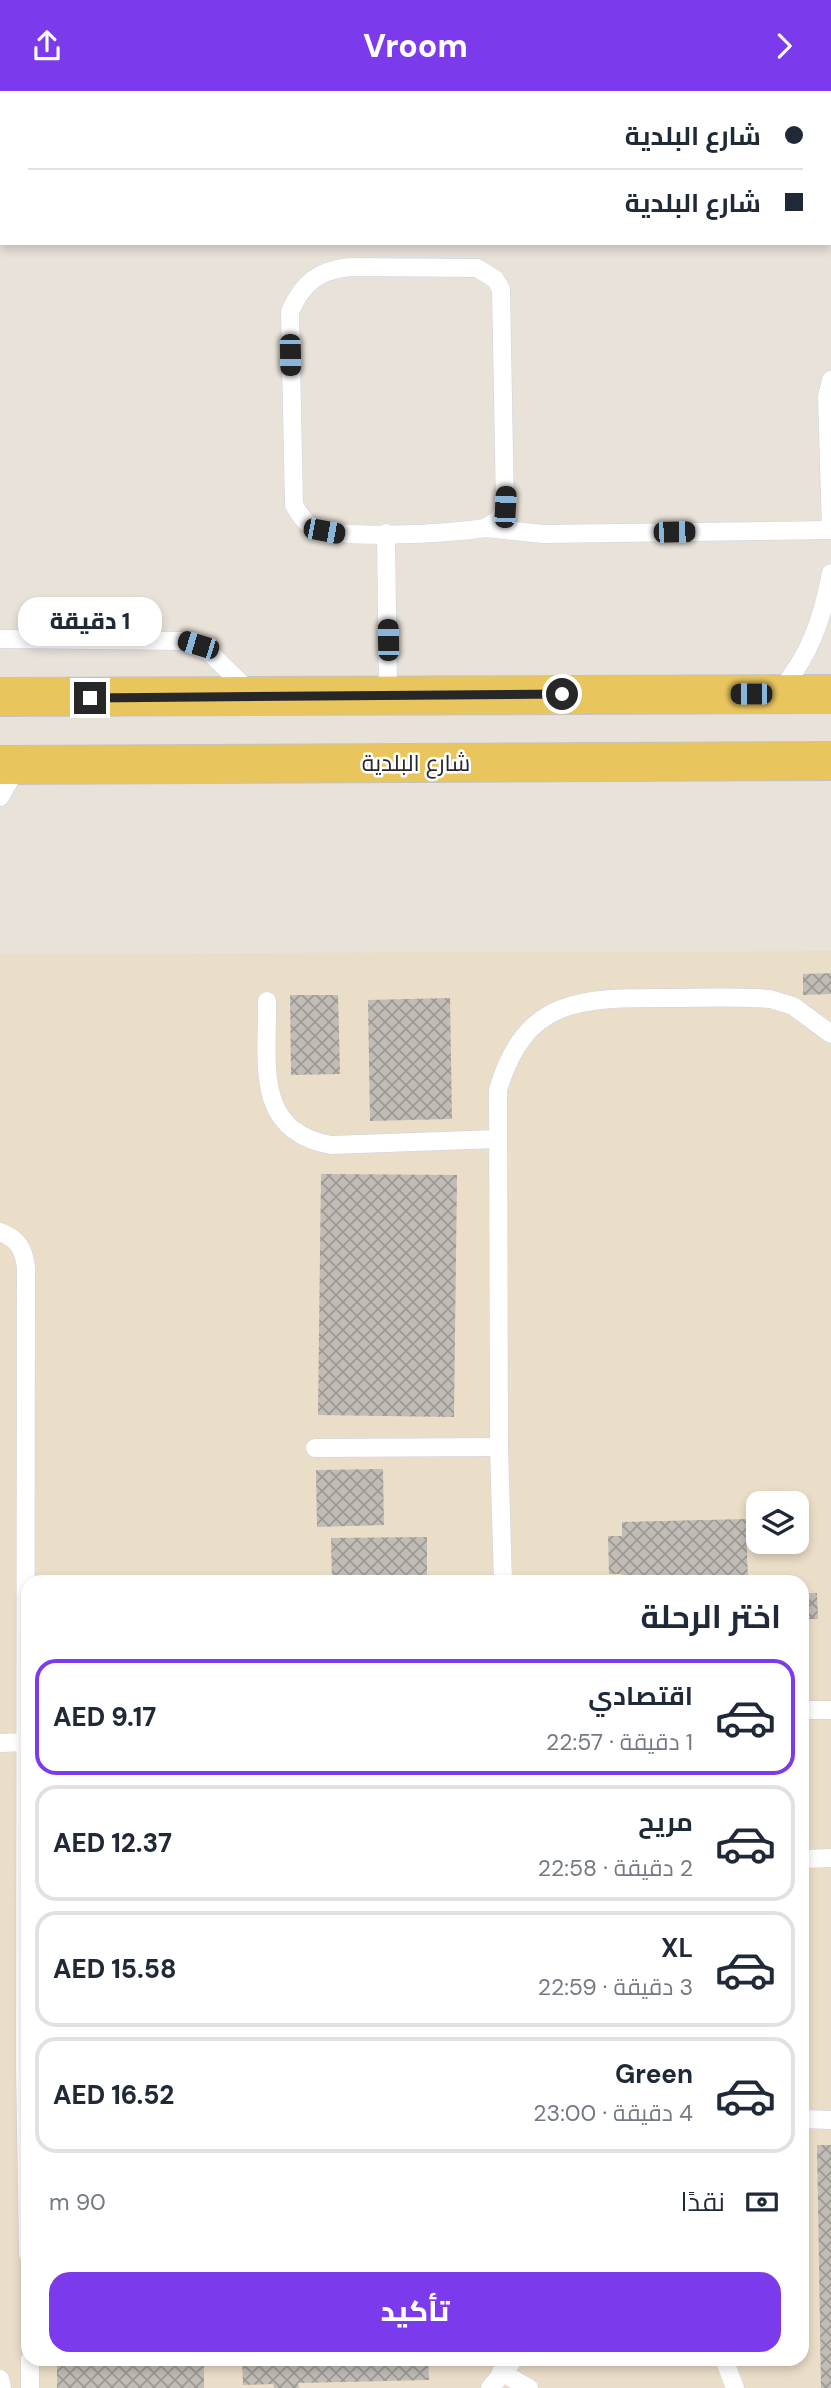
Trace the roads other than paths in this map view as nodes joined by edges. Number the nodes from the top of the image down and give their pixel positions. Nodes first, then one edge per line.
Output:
1 (831, 380) edge
2 (830, 478) edge
3 (485, 528) junction
4 (831, 530) edge
5 (386, 533) junction
6 (831, 573) edge
7 (0, 639) edge
8 (388, 694) junction
9 (778, 694) junction
10 (831, 694) edge
11 (254, 696) junction
12 (0, 697) edge
13 (831, 761) edge
14 (6, 775) edge
15 (267, 1001) dead end
16 (831, 1034) edge
17 (498, 1139) junction
18 (0, 1232) edge
19 (499, 1447) junction
20 (315, 1448) dead end
21 (27, 1575) edge
22 (503, 1575) edge
23 (809, 1710) edge
24 (831, 1710) edge
25 (21, 1742) edge
26 (0, 1743) edge
27 (831, 1858) edge
28 (809, 1859) edge
29 (809, 2119) edge
30 (831, 2120) edge
31 (30, 2366) edge
32 (507, 2366) edge
33 (509, 2366) edge
34 (727, 2366) edge
35 (0, 2379) edge
36 (2, 2388) edge
37 (30, 2388) edge
38 (490, 2388) edge
39 (529, 2388) edge
40 (735, 2388) edge

1 - 2 lane
2 - 4 lane
3 - 4 lane
3 - 5 lane
3 - 5 lane
5 - 8 lane
6 - 9 lane
7 - 11 lane
8 - 9 main road
8 - 11 main road
9 - 10 main road
11 - 12 main road
13 - 14 main road, شارع البلدية
15 - 17 lane
16 - 17 lane
17 - 19 lane
18 - 21 lane
19 - 20 lane
19 - 22 lane
23 - 24 lane
25 - 26 lane
27 - 28 lane
29 - 30 lane
31 - 37 lane
32 - 38 lane
33 - 39 lane
34 - 40 lane
35 - 36 lane

